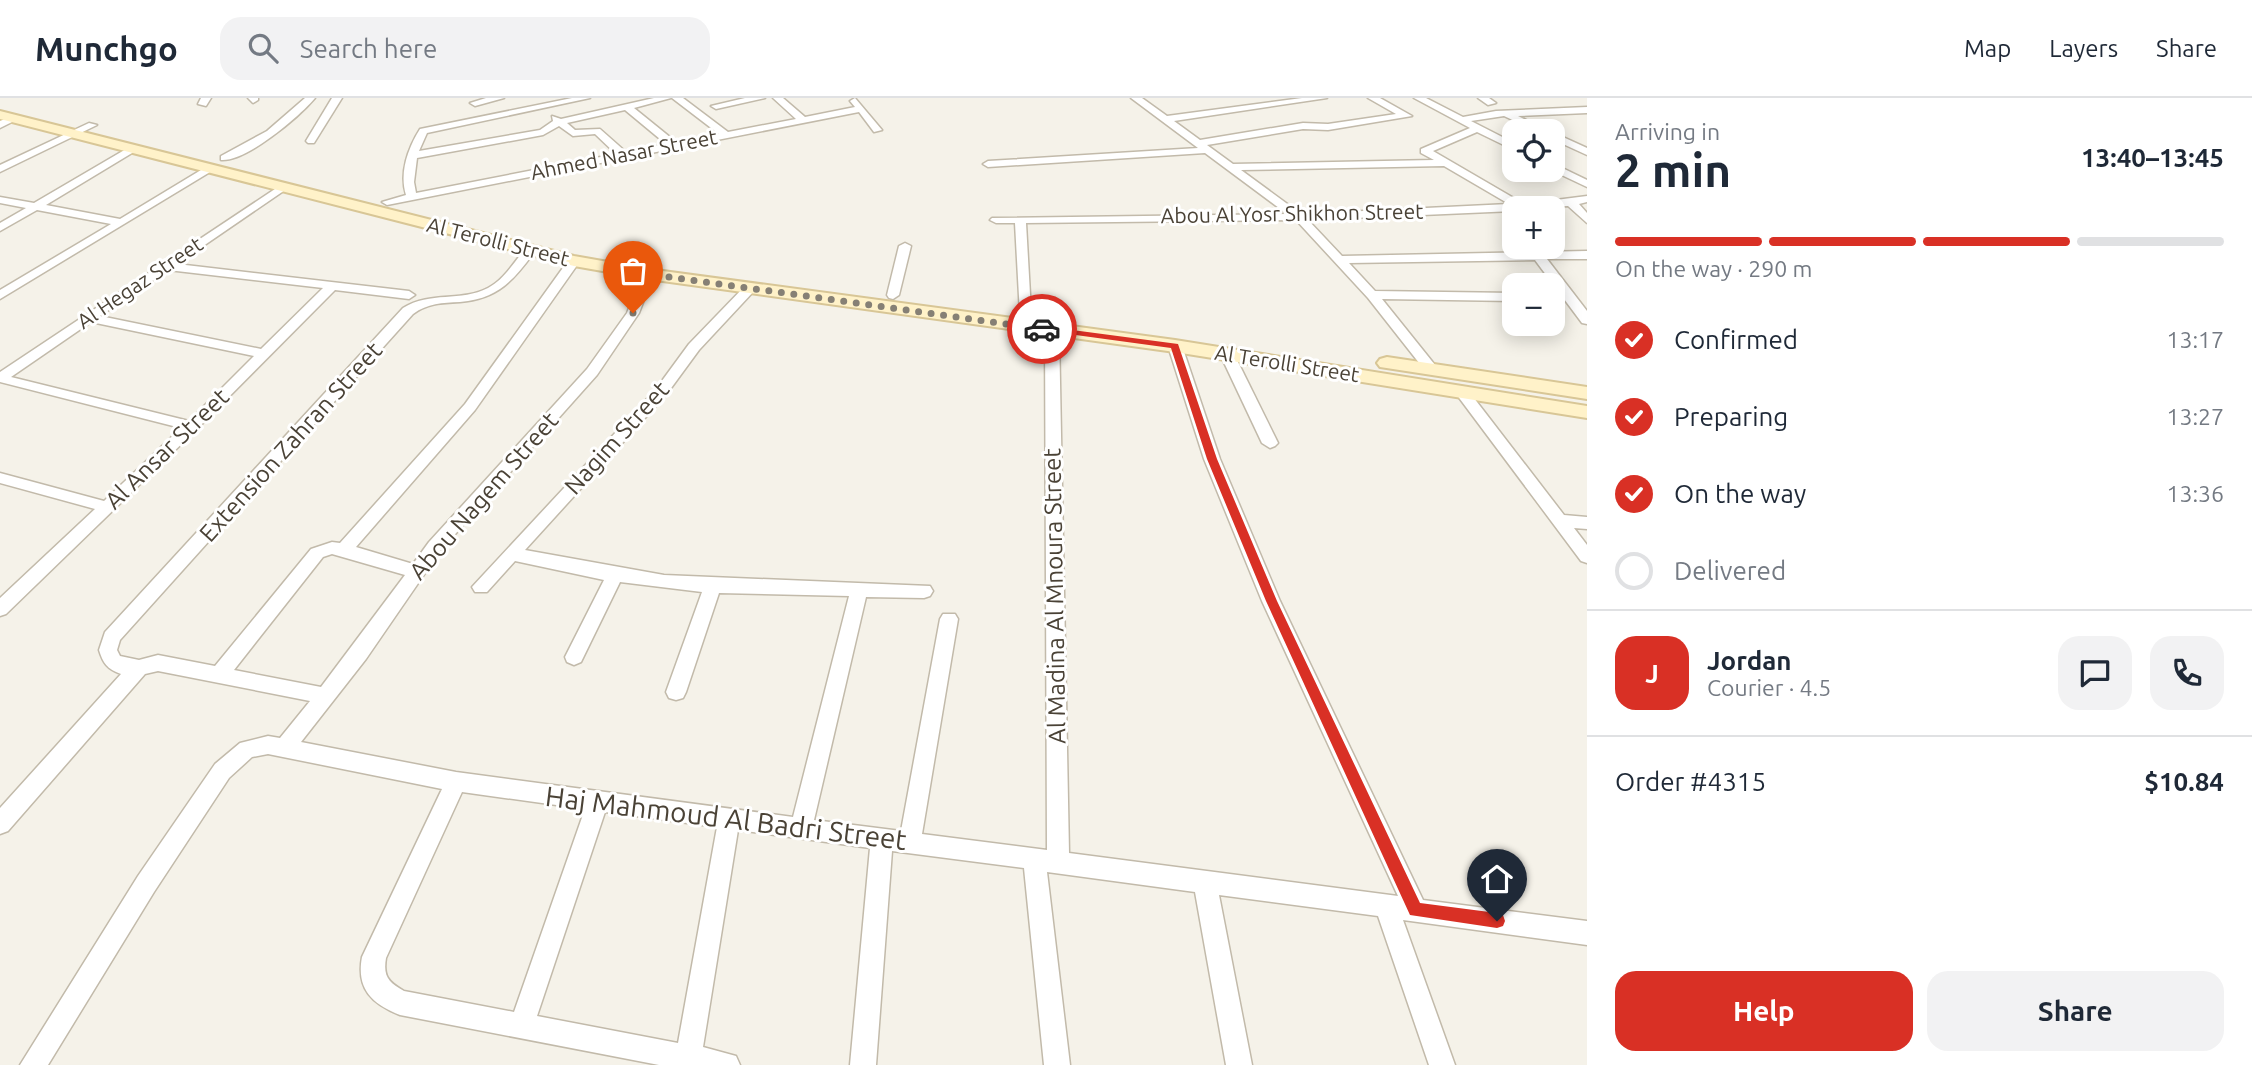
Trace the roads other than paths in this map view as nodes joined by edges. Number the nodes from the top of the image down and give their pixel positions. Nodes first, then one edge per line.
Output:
1 (310, 98) edge
2 (337, 98) edge
3 (499, 98) edge
4 (585, 98) edge
5 (666, 98) edge
6 (677, 98) edge
7 (760, 98) edge
8 (778, 98) edge
9 (853, 98) edge
10 (1141, 98) edge
11 (1256, 98) edge
12 (1322, 98) edge
13 (1373, 98) edge
14 (1419, 98) edge
15 (473, 101) edge
16 (0, 103) edge
17 (733, 103) junction
18 (1267, 105) junction
19 (716, 106) dead end
20 (542, 107) junction
21 (627, 107) junction
22 (861, 109) junction
23 (1587, 110) edge
24 (743, 111) dead end
25 (1561, 111) junction
26 (1279, 112) dead end
27 (1504, 113) junction
28 (1406, 115) junction
29 (484, 119) junction
30 (1167, 119) junction
31 (1291, 119) dead end
32 (1517, 119) edge
33 (4, 120) edge
34 (753, 120) dead end
35 (803, 120) junction
36 (1416, 120) dead end
37 (1461, 120) junction
38 (559, 122) junction
39 (1587, 123) edge
40 (92, 125) junction
41 (1303, 126) junction
42 (763, 128) junction
43 (1478, 128) junction
44 (877, 130) dead end
45 (74, 134) junction
46 (726, 135) junction
47 (312, 141) dead end
48 (1502, 141) edge
49 (1565, 141) edge
50 (1200, 143) junction
51 (673, 145) junction
52 (133, 148) junction
53 (1210, 150) junction
54 (1587, 152) edge
55 (415, 155) junction
56 (623, 155) junction
57 (225, 158) junction
58 (1446, 163) junction
59 (988, 164) dead end
60 (4, 166) edge
61 (1234, 167) junction
62 (210, 169) junction
63 (1565, 173) edge
64 (1587, 184) edge
65 (281, 188) junction
66 (1502, 196) edge
67 (412, 197) junction
68 (1587, 199) edge
69 (0, 200) edge
70 (387, 202) junction
71 (1572, 202) junction
72 (1565, 203) edge
73 (38, 207) junction
74 (1502, 208) edge
75 (1298, 217) junction
76 (1020, 219) junction
77 (996, 220) dead end
78 (1587, 220) edge
79 (120, 222) junction
80 (0, 228) edge
81 (905, 246) dead end
82 (529, 251) junction
83 (1565, 255) edge
84 (1587, 255) edge
85 (1502, 257) edge
86 (1540, 259) edge
87 (1339, 260) junction
88 (575, 261) junction
89 (165, 266) junction
90 (648, 274) junction
91 (332, 286) junction
92 (750, 288) junction
93 (0, 295) edge
94 (892, 295) junction
95 (1372, 295) junction
96 (409, 296) dead end
97 (1502, 297) edge
98 (1565, 297) edge
99 (1569, 297) junction
100 (1025, 312) junction
101 (88, 318) junction
102 (1587, 320) edge
103 (1052, 330) junction
104 (1175, 346) junction
105 (264, 354) junction
106 (1227, 354) junction
107 (1432, 370) junction
108 (0, 378) edge
109 (1462, 392) junction
110 (1587, 393) edge
111 (1587, 412) edge
112 (192, 426) junction
113 (1269, 443) dead end
114 (0, 478) edge
115 (107, 508) junction
116 (1557, 520) junction
117 (1587, 523) edge
118 (344, 551) junction
119 (512, 554) junction
120 (1587, 557) edge
121 (415, 571) junction
122 (615, 575) junction
123 (713, 585) junction
124 (481, 587) dead end
125 (859, 590) junction
126 (924, 591) dead end
127 (0, 609) edge
128 (949, 620) dead end
129 (574, 657) dead end
130 (139, 668) junction
131 (219, 675) junction
132 (676, 692) dead end
133 (324, 696) junction
134 (285, 747) junction
135 (456, 782) junction
136 (598, 802) junction
137 (729, 819) junction
138 (0, 824) edge
139 (801, 828) junction
140 (882, 839) junction
141 (909, 842) junction
142 (1046, 860) junction
143 (1205, 881) junction
144 (1385, 906) junction
145 (1416, 910) junction
146 (1584, 938) edge
147 (522, 1025) junction
148 (688, 1058) junction
149 (33, 1065) edge
150 (727, 1065) edge
151 (863, 1065) edge
152 (1057, 1065) edge
153 (1239, 1065) edge
154 (1442, 1065) edge

1 - 57 street
2 - 47 street
3 - 15 street
4 - 20 street
5 - 21 street
6 - 46 street
7 - 17 street
8 - 35 street
9 - 22 street
10 - 30 street
11 - 18 street
12 - 18 street
13 - 28 street
14 - 37 street
15 - 29 street
16 - 40 street, Al Terolli Street
17 - 19 street
17 - 24 street
18 - 26 street
18 - 30 street
20 - 29 street
20 - 38 street
21 - 38 street
21 - 51 street
22 - 35 street, Ahmed Nasar Street
22 - 44 street
23 - 25 street
25 - 27 street
25 - 39 street
27 - 32 street
27 - 37 street
28 - 36 street
28 - 41 street
29 - 55 street
30 - 50 street
31 - 41 street
33 - 45 street, Al Terolli Street
34 - 42 street
35 - 42 street, Ahmed Nasar Street
37 - 43 street
38 - 55 street
38 - 56 street
40 - 45 street
40 - 57 street, Al Terolli Street
41 - 50 street
42 - 46 street, Ahmed Nasar Street
43 - 48 street
43 - 58 street
45 - 52 street, Al Terolli Street
45 - 60 street
46 - 51 street, Ahmed Nasar Street
49 - 54 street
50 - 53 street
51 - 56 street, Ahmed Nasar Street
52 - 62 street, Al Terolli Street
52 - 73 street
53 - 59 street
53 - 61 street
55 - 67 street
56 - 67 street, Ahmed Nasar Street
57 - 70 street, Al Terolli Street
58 - 61 street
58 - 66 street
61 - 75 street
62 - 65 street, Al Terolli Street
62 - 79 street
63 - 64 street
65 - 82 street, Al Terolli Street
65 - 89 street, Al Hegaz Street
67 - 70 street, Ahmed Nasar Street
68 - 71 street, Abou Al Yosr Shikhon Street
69 - 73 street
70 - 94 street, Al Terolli Street
71 - 72 street, Abou Al Yosr Shikhon Street
71 - 78 street
73 - 79 street
73 - 80 street
74 - 75 street, Abou Al Yosr Shikhon Street
75 - 76 street, Abou Al Yosr Shikhon Street
75 - 87 street
76 - 77 street, Abou Al Yosr Shikhon Street
76 - 100 street
79 - 93 street
81 - 94 street
82 - 88 street, Al Terolli Street
82 - 130 street, Extension Zahran Street
83 - 84 street
85 - 87 street
86 - 99 street
87 - 95 street
88 - 90 street, Al Terolli Street
88 - 118 street
89 - 91 street
89 - 101 street, Al Hegaz Street
90 - 92 street, Al Terolli Street
90 - 121 street, Abou Nagem Street
91 - 96 street
91 - 105 street, Al Ansar Street
92 - 103 street, Al Terolli Street
92 - 119 street, Nagim Street
94 - 100 street, Al Terolli Street
95 - 97 street
95 - 107 street
98 - 99 street
99 - 102 street
100 - 107 street, Al Terolli Street
101 - 105 street
101 - 108 street, Al Hegaz Street
103 - 104 street, Al Terolli Street
103 - 142 street, Al Madina Al Mnoura Street
104 - 106 street, Al Terolli Street
104 - 145 street
105 - 112 street, Al Ansar Street
106 - 109 street, Al Terolli Street
106 - 113 street
107 - 110 street, Al Terolli Street
108 - 112 street
109 - 111 street, Al Terolli Street
109 - 116 street
112 - 115 street, Al Ansar Street
114 - 115 street
115 - 127 street, Al Ansar Street
116 - 117 street
116 - 120 street
118 - 121 street
118 - 131 street
119 - 122 street
119 - 124 street, Nagim Street
121 - 133 street, Abou Nagem Street
122 - 123 street
122 - 129 street
123 - 125 street
123 - 132 street
125 - 126 street
125 - 139 street
128 - 141 street
130 - 131 street
130 - 138 street
131 - 133 street
133 - 134 street, Abou Nagem Street
134 - 135 street, Haj Mahmoud Al Badri Street
134 - 149 street, Haj Mahmoud Al Badri Street
135 - 136 street, Haj Mahmoud Al Badri Street
135 - 147 street
136 - 137 street, Haj Mahmoud Al Badri Street
136 - 147 street
137 - 139 street, Haj Mahmoud Al Badri Street
137 - 148 street
139 - 140 street, Haj Mahmoud Al Badri Street
140 - 141 street, Haj Mahmoud Al Badri Street
140 - 151 street
141 - 142 street, Haj Mahmoud Al Badri Street
142 - 143 street, Haj Mahmoud Al Badri Street
142 - 152 street, Al Madina Al Mnoura Street
143 - 144 street, Haj Mahmoud Al Badri Street
143 - 153 street
144 - 145 street, Haj Mahmoud Al Badri Street
144 - 154 street
145 - 146 street, Haj Mahmoud Al Badri Street
147 - 148 street
148 - 150 street

